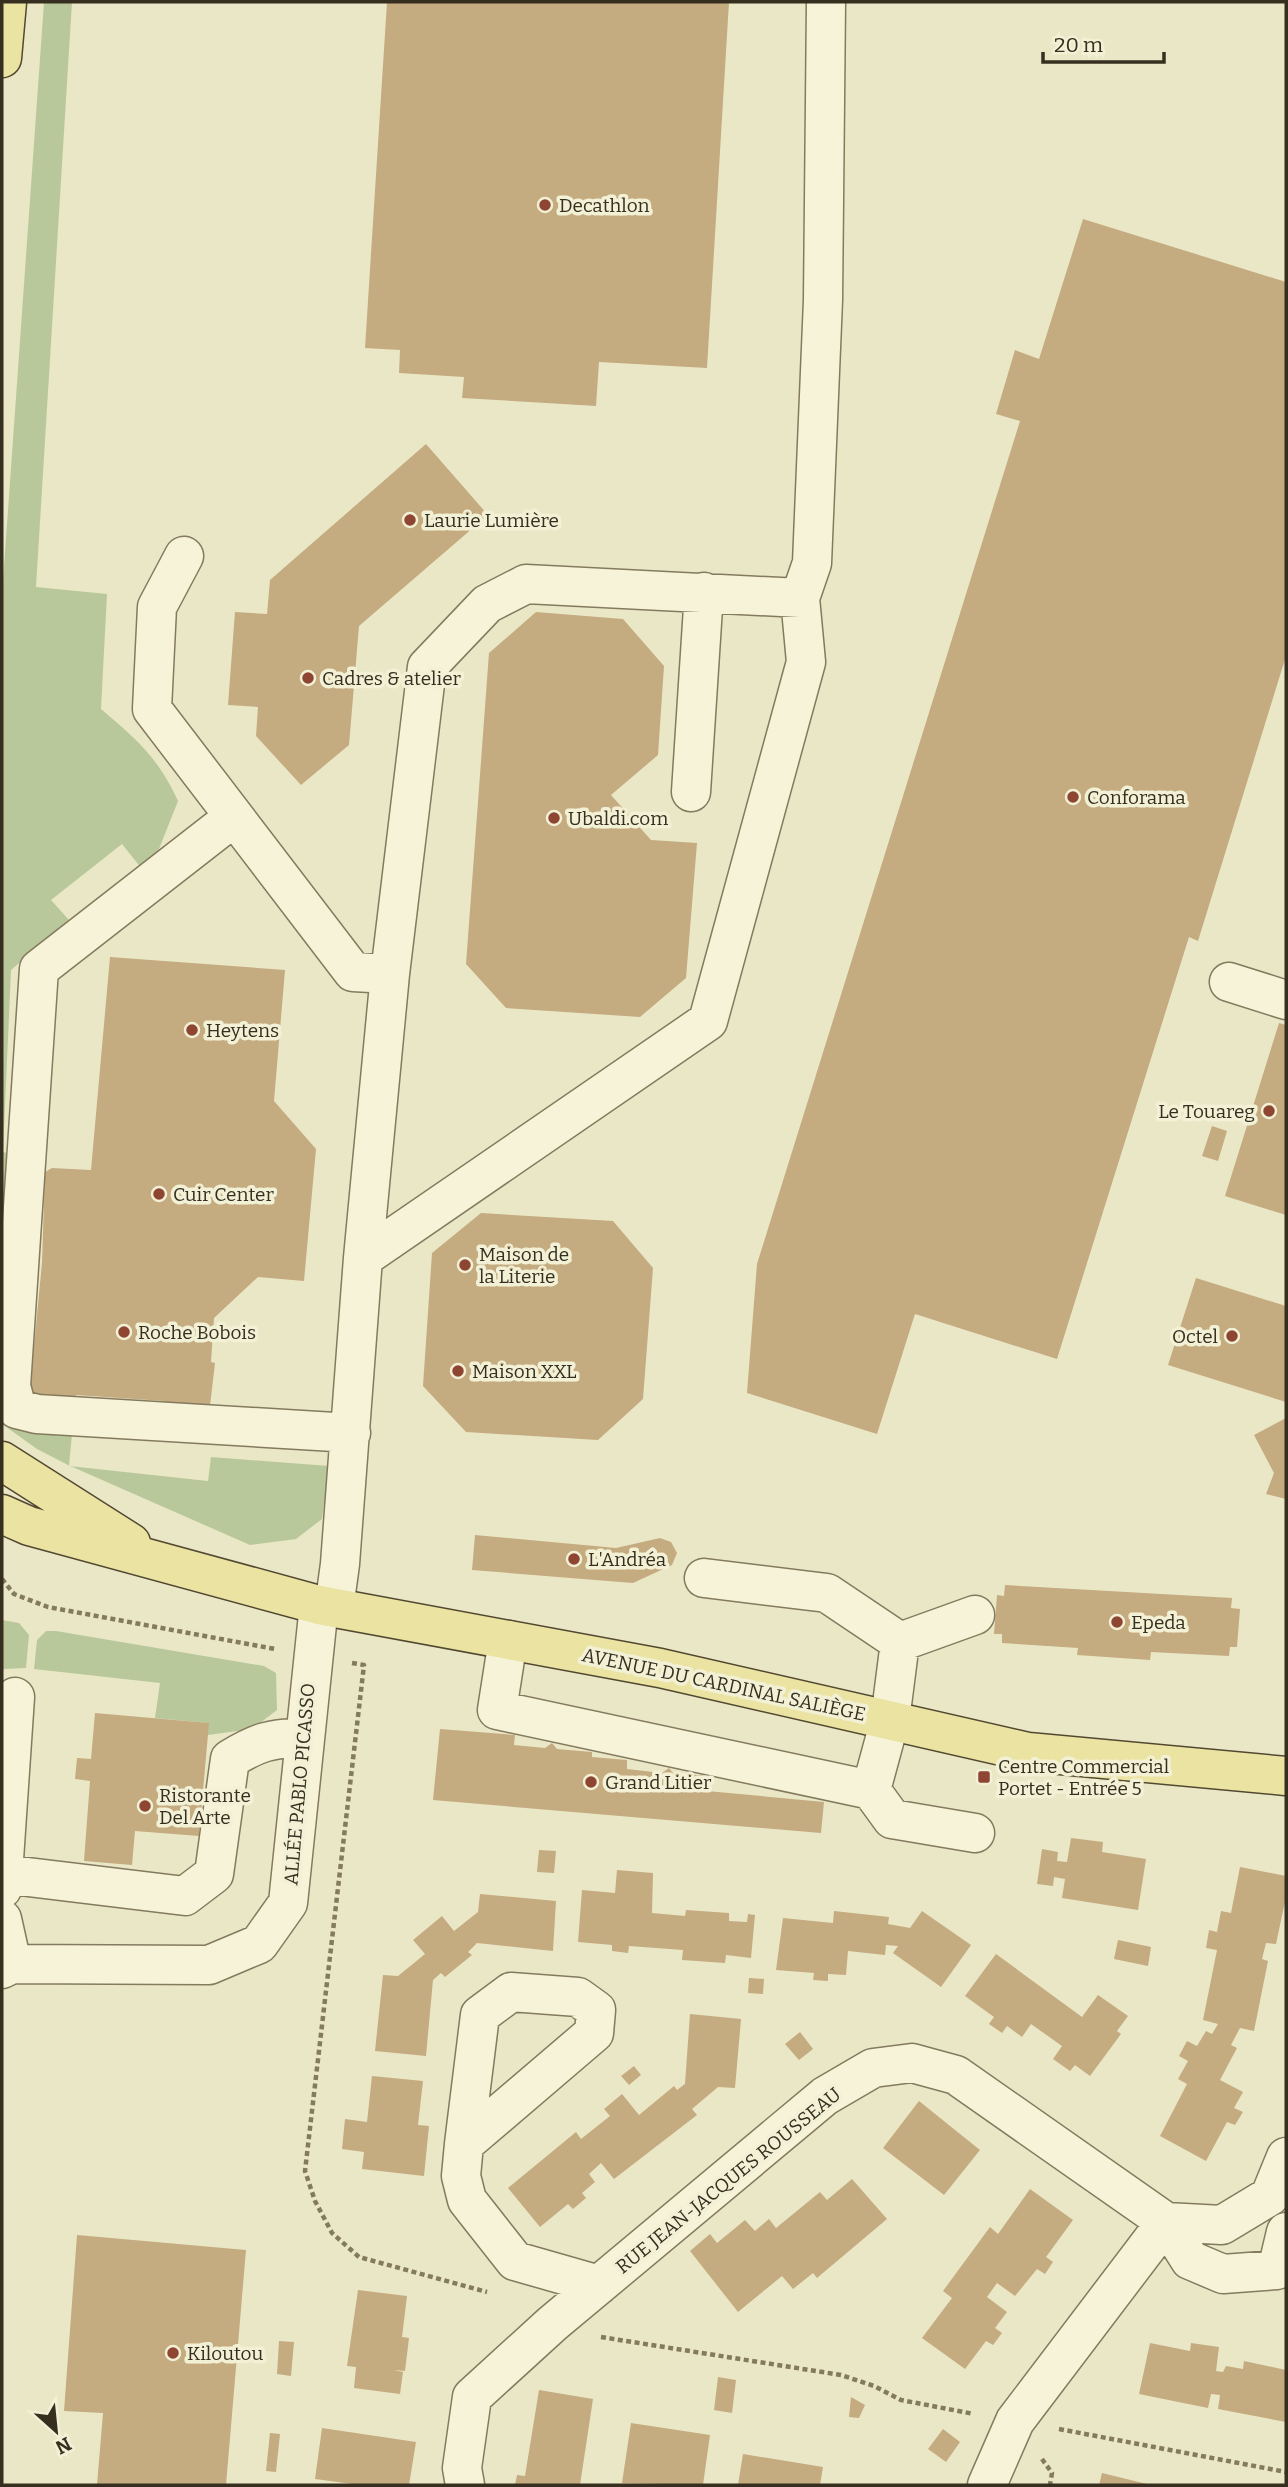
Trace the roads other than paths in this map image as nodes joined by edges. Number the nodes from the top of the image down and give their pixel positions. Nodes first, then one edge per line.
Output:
1 (7, 2) edge
2 (826, 2) edge
3 (2, 58) edge
4 (184, 556) dead end
5 (704, 592) junction
6 (800, 598) junction
7 (691, 792) dead end
8 (234, 817) junction
9 (390, 974) junction
10 (1229, 982) dead end
11 (1286, 1000) edge
12 (363, 1258) junction
13 (351, 1433) junction
14 (2, 1461) edge
15 (11, 1527) edge
16 (165, 1565) junction
17 (704, 1578) dead end
18 (326, 1607) junction
19 (975, 1615) dead end
20 (508, 1640) junction
21 (900, 1642) junction
22 (15, 1697) dead end
23 (890, 1720) junction
24 (303, 1739) junction
25 (1286, 1776) edge
26 (871, 1790) junction
27 (975, 1833) dead end
28 (2, 1881) edge
29 (2, 1919) edge
30 (7, 1966) edge
31 (464, 2144) dead end
32 (1284, 2176) edge
33 (1166, 2222) junction
34 (1286, 2232) edge
35 (599, 2285) junction
36 (465, 2485) edge
37 (987, 2485) edge

1 - 3 main road
2 - 6 street
4 - 8 street
5 - 6 street, ALLÉE PABLO PICASSO
5 - 7 street
5 - 9 street, ALLÉE PABLO PICASSO
6 - 12 street
8 - 9 street
8 - 13 street
9 - 12 street, ALLÉE PABLO PICASSO
10 - 11 street
12 - 13 street, ALLÉE PABLO PICASSO
13 - 18 street, ALLÉE PABLO PICASSO
14 - 16 main road
15 - 16 main road, AVENUE DU CARDINAL SALIÈGE
16 - 18 main road, AVENUE DU CARDINAL SALIÈGE
17 - 21 street
18 - 20 main road, AVENUE DU CARDINAL SALIÈGE
18 - 24 street, ALLÉE PABLO PICASSO
19 - 21 street
20 - 23 main road, AVENUE DU CARDINAL SALIÈGE
20 - 26 street
21 - 23 street
22 - 28 street
23 - 25 main road, AVENUE DU CARDINAL SALIÈGE
23 - 26 street
24 - 28 street
24 - 30 street, ALLÉE PABLO PICASSO
26 - 27 street
29 - 30 street
31 - 35 street
32 - 33 street
33 - 34 street
33 - 35 street, RUE JEAN-JACQUES ROUSSEAU
33 - 37 street
35 - 36 street, RUE JEAN-JACQUES ROUSSEAU

